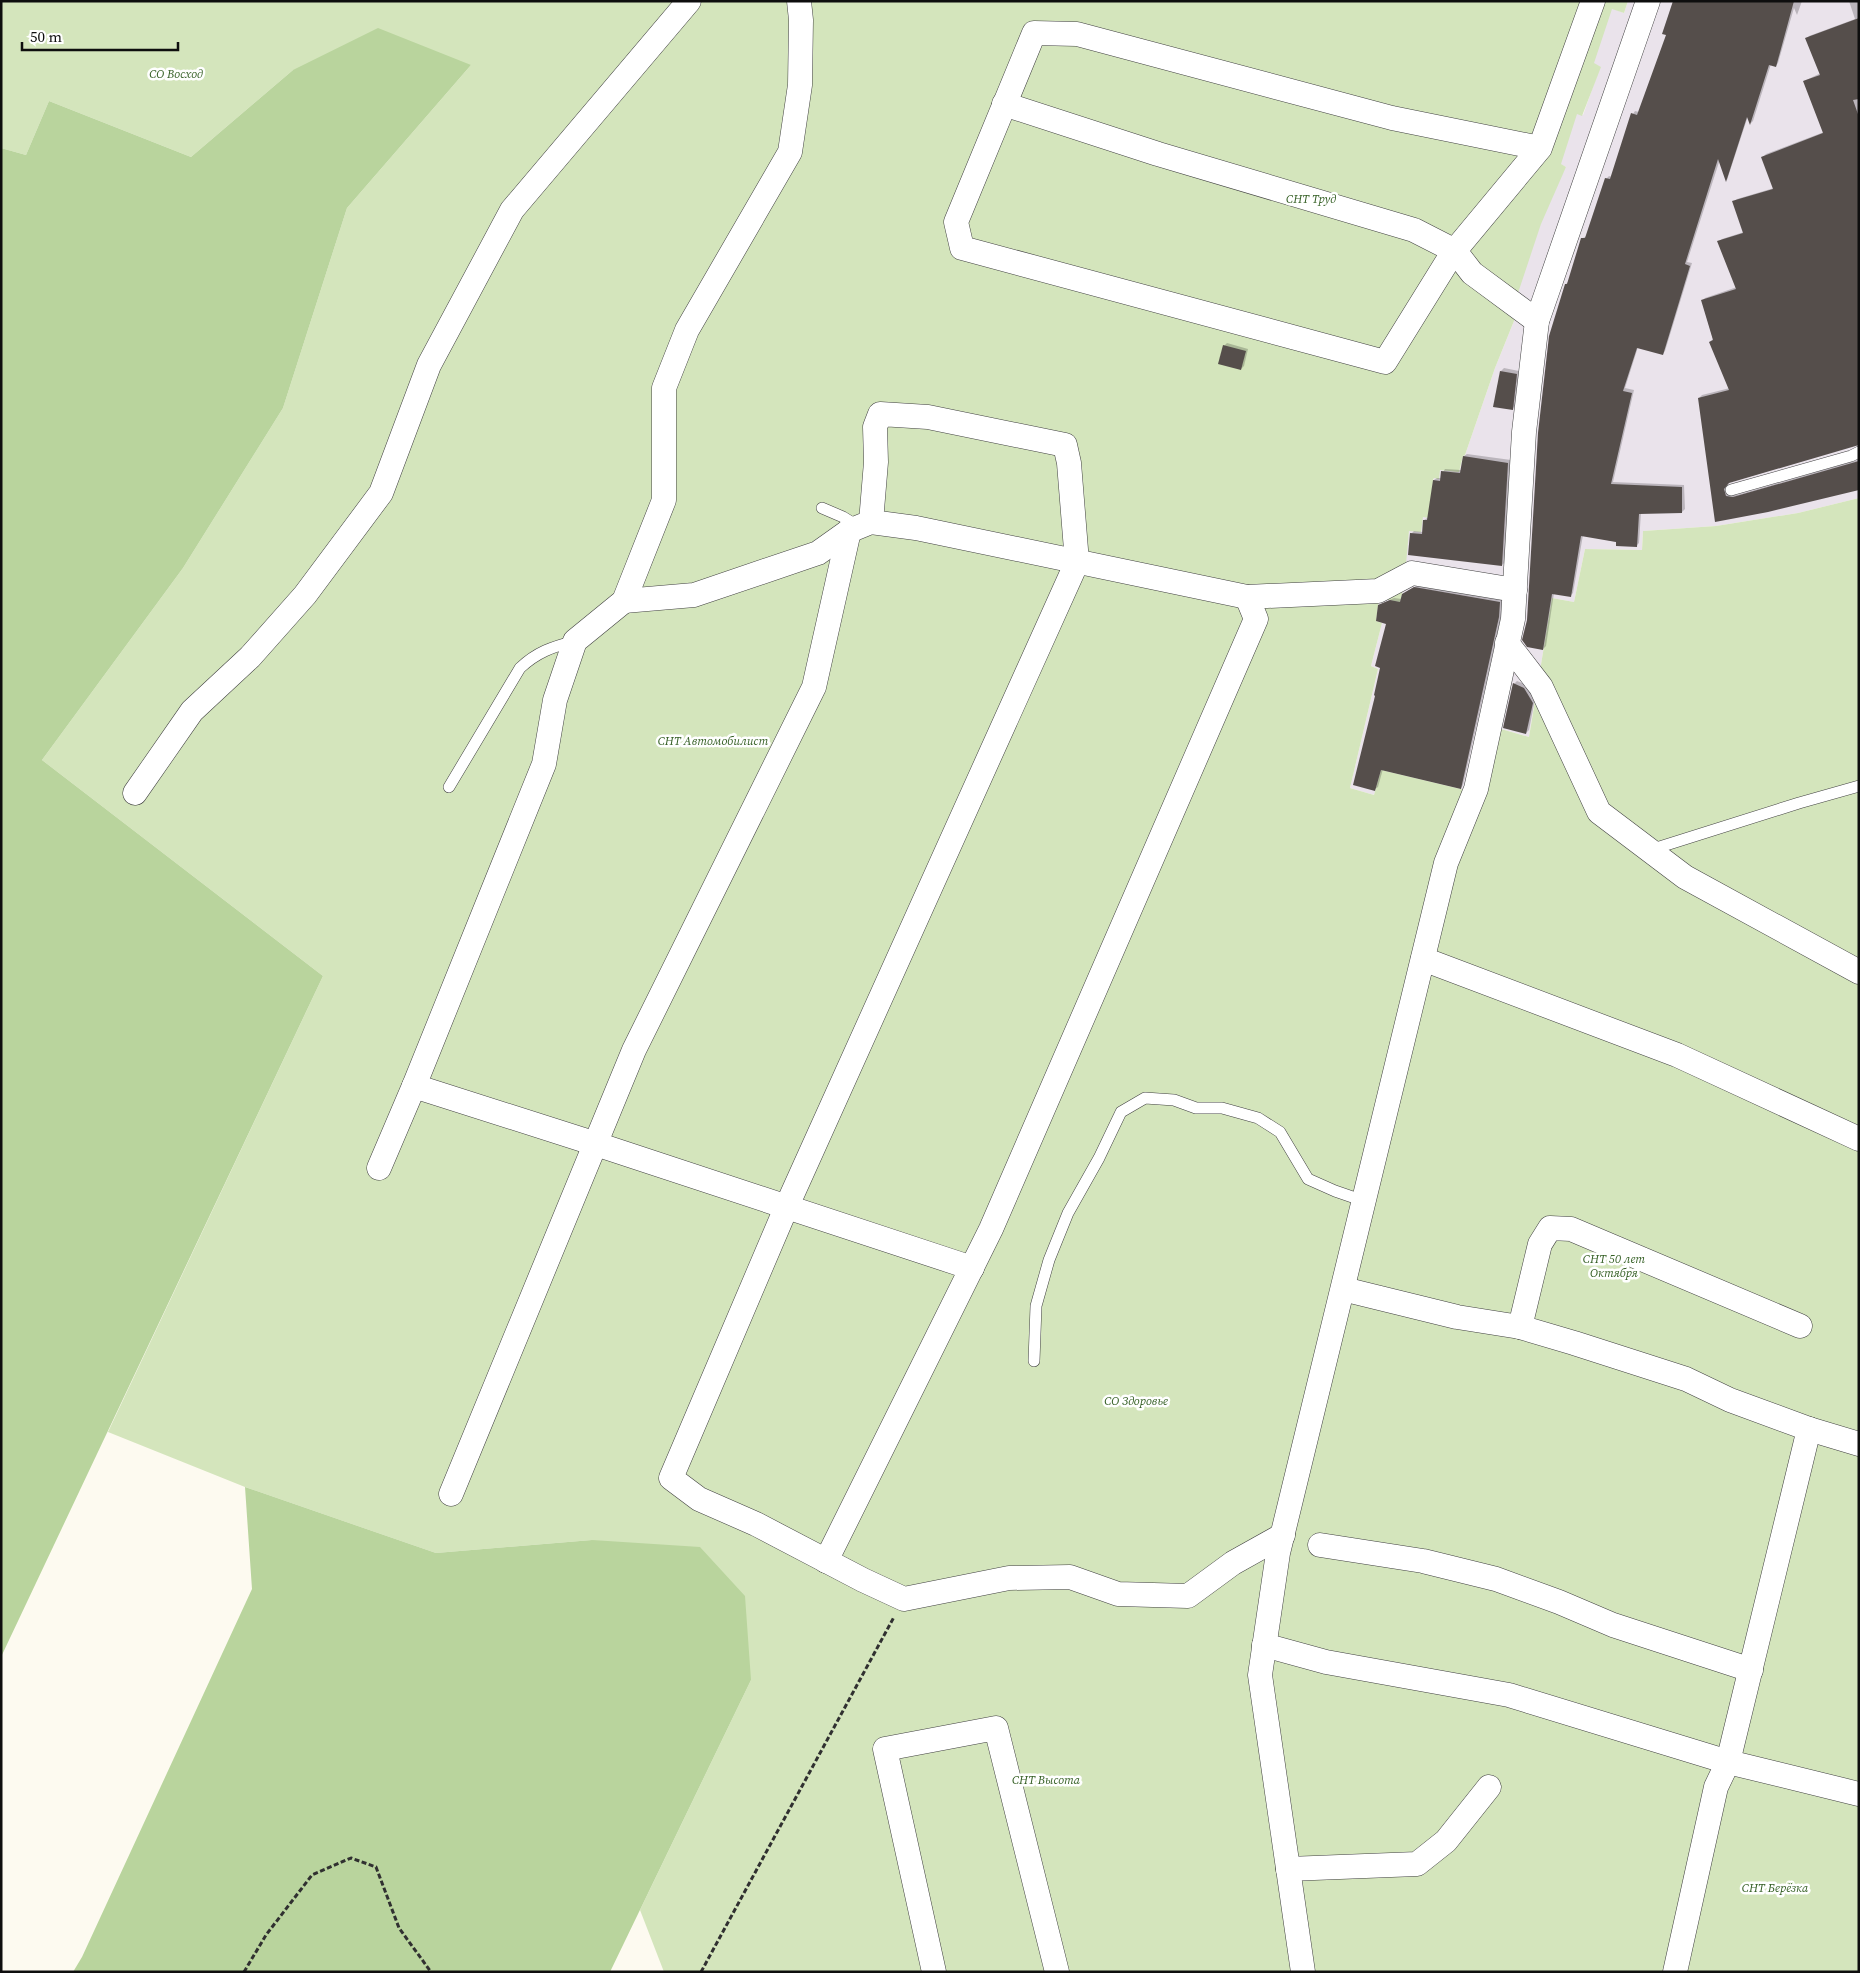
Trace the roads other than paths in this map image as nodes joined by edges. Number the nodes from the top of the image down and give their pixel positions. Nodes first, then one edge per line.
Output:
1 (689, 1) edge
2 (799, 1) edge
3 (1593, 1) edge
4 (1648, 1) edge
5 (1004, 104) junction
6 (1540, 148) junction
7 (1455, 251) junction
8 (1537, 321) junction
9 (1859, 452) edge
10 (1731, 490) dead end
11 (822, 508) dead end
12 (859, 527) junction
13 (1077, 562) junction
14 (1514, 590) junction
15 (1248, 597) junction
16 (624, 601) junction
17 (575, 641) junction
18 (1508, 643) junction
19 (1859, 786) edge
20 (449, 787) dead end
21 (135, 793) dead end
22 (1650, 850) junction
23 (1423, 959) junction
24 (1859, 972) edge
25 (414, 1086) junction
26 (1859, 1139) edge
27 (596, 1144) junction
28 (378, 1168) dead end
29 (1364, 1200) junction
30 (786, 1208) junction
31 (972, 1268) junction
32 (1343, 1289) junction
33 (1800, 1326) dead end
34 (1520, 1327) junction
35 (1034, 1361) dead end
36 (1809, 1428) junction
37 (1859, 1444) edge
38 (451, 1494) dead end
39 (1283, 1535) junction
40 (1320, 1545) dead end
41 (826, 1561) junction
42 (1264, 1645) junction
43 (1751, 1670) junction
44 (1728, 1762) junction
45 (1489, 1787) dead end
46 (1859, 1794) edge
47 (1288, 1868) junction
48 (934, 1972) edge
49 (1057, 1972) edge
50 (1303, 1972) edge
51 (1675, 1972) edge

1 - 21 street
2 - 16 street
3 - 6 street
4 - 8 street
5 - 6 street
5 - 7 street
5 - 7 street
6 - 7 street
7 - 8 street
8 - 14 street
9 - 10 lane
11 - 12 lane
12 - 13 street
12 - 13 street
12 - 16 street
12 - 27 street
13 - 15 street
13 - 30 street
14 - 15 street
14 - 18 street
15 - 31 street
16 - 17 street
17 - 20 lane
17 - 25 street
18 - 22 street
18 - 23 street
19 - 22 lane
22 - 24 street
23 - 26 street
23 - 29 street
25 - 27 street
25 - 28 street
27 - 30 street
27 - 38 street
29 - 32 street
29 - 35 lane
30 - 31 street
30 - 41 street
31 - 41 street
32 - 34 street
32 - 39 street
33 - 34 street
34 - 36 street
36 - 37 street
36 - 43 street
39 - 41 street
39 - 42 street
40 - 43 street
42 - 44 street
42 - 47 street
43 - 44 street
44 - 46 street
44 - 51 street
45 - 47 street
47 - 50 street
48 - 49 street

